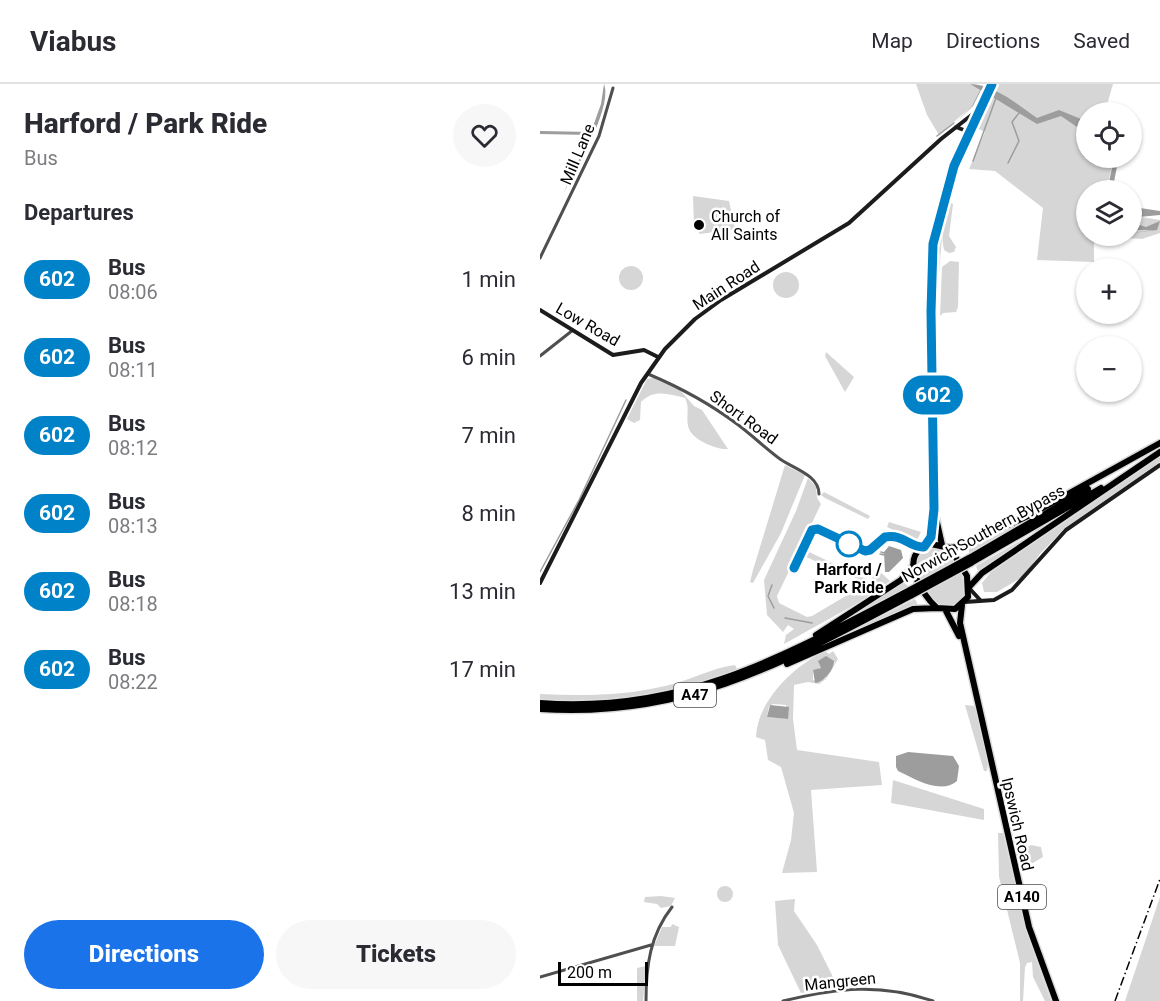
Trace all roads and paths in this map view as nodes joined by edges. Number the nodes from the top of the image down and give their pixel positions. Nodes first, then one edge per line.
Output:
1 (992, 84) edge
2 (613, 88) dead end
3 (980, 107) junction
4 (958, 126) junction
5 (970, 130) junction
6 (540, 258) edge
7 (540, 310) edge
8 (573, 330) junction
9 (540, 357) edge
10 (658, 357) junction
11 (646, 374) junction
12 (933, 412) junction
13 (949, 413) dead end
14 (1160, 444) edge
15 (1160, 452) edge
16 (1160, 465) edge
17 (825, 491) dead end
18 (934, 509) junction
19 (942, 545) junction
20 (926, 546) junction
21 (950, 549) junction
22 (970, 561) junction
23 (913, 566) junction
24 (540, 583) edge
25 (970, 587) junction
26 (911, 593) junction
27 (982, 602) junction
28 (963, 604) junction
29 (937, 608) junction
30 (945, 610) junction
31 (965, 650) junction
32 (735, 676) junction
33 (688, 697) junction
34 (540, 703) edge
35 (540, 709) edge
36 (672, 907) dead end
37 (651, 945) junction
38 (540, 976) edge
39 (646, 1001) edge
40 (783, 1001) edge
41 (933, 1001) edge
42 (1056, 1001) edge

1 - 3 highway
2 - 6 street, Mill Lane
3 - 4 main road, Main Road
3 - 5 highway
4 - 5 main road
4 - 10 main road, Main Road
5 - 12 highway
7 - 8 main road, Low Road
8 - 9 street
8 - 10 main road, Low Road
10 - 11 main road, Main Road
11 - 17 street, Short Road
11 - 24 main road, Main Road
12 - 13 street
12 - 18 highway
14 - 21 highway, A47
14 - 22 highway, Norwich Southern Bypass / A47
15 - 22 highway, Norwich Southern Bypass / A47
15 - 25 highway, A47
16 - 27 main road
18 - 19 highway
18 - 20 highway
19 - 20 highway
19 - 21 highway
20 - 23 highway
21 - 25 highway
22 - 26 highway, Norwich Southern Bypass / A47, bridge
23 - 29 highway
23 - 32 highway, A47
25 - 27 main road
25 - 28 highway
26 - 32 highway, Norwich Southern Bypass / A47
26 - 33 highway, Norwich Southern Bypass / A47
27 - 28 main road
28 - 30 highway
28 - 31 highway, Ipswich Road / A140
29 - 30 highway
29 - 33 highway, A47
30 - 31 highway, Ipswich Road / A140
31 - 42 highway, Ipswich Road / A140
32 - 34 highway, Norwich Southern Bypass / A47
33 - 35 highway, Norwich Southern Bypass / A47
36 - 37 street
37 - 38 street
37 - 39 street
40 - 41 street, Mangreen

